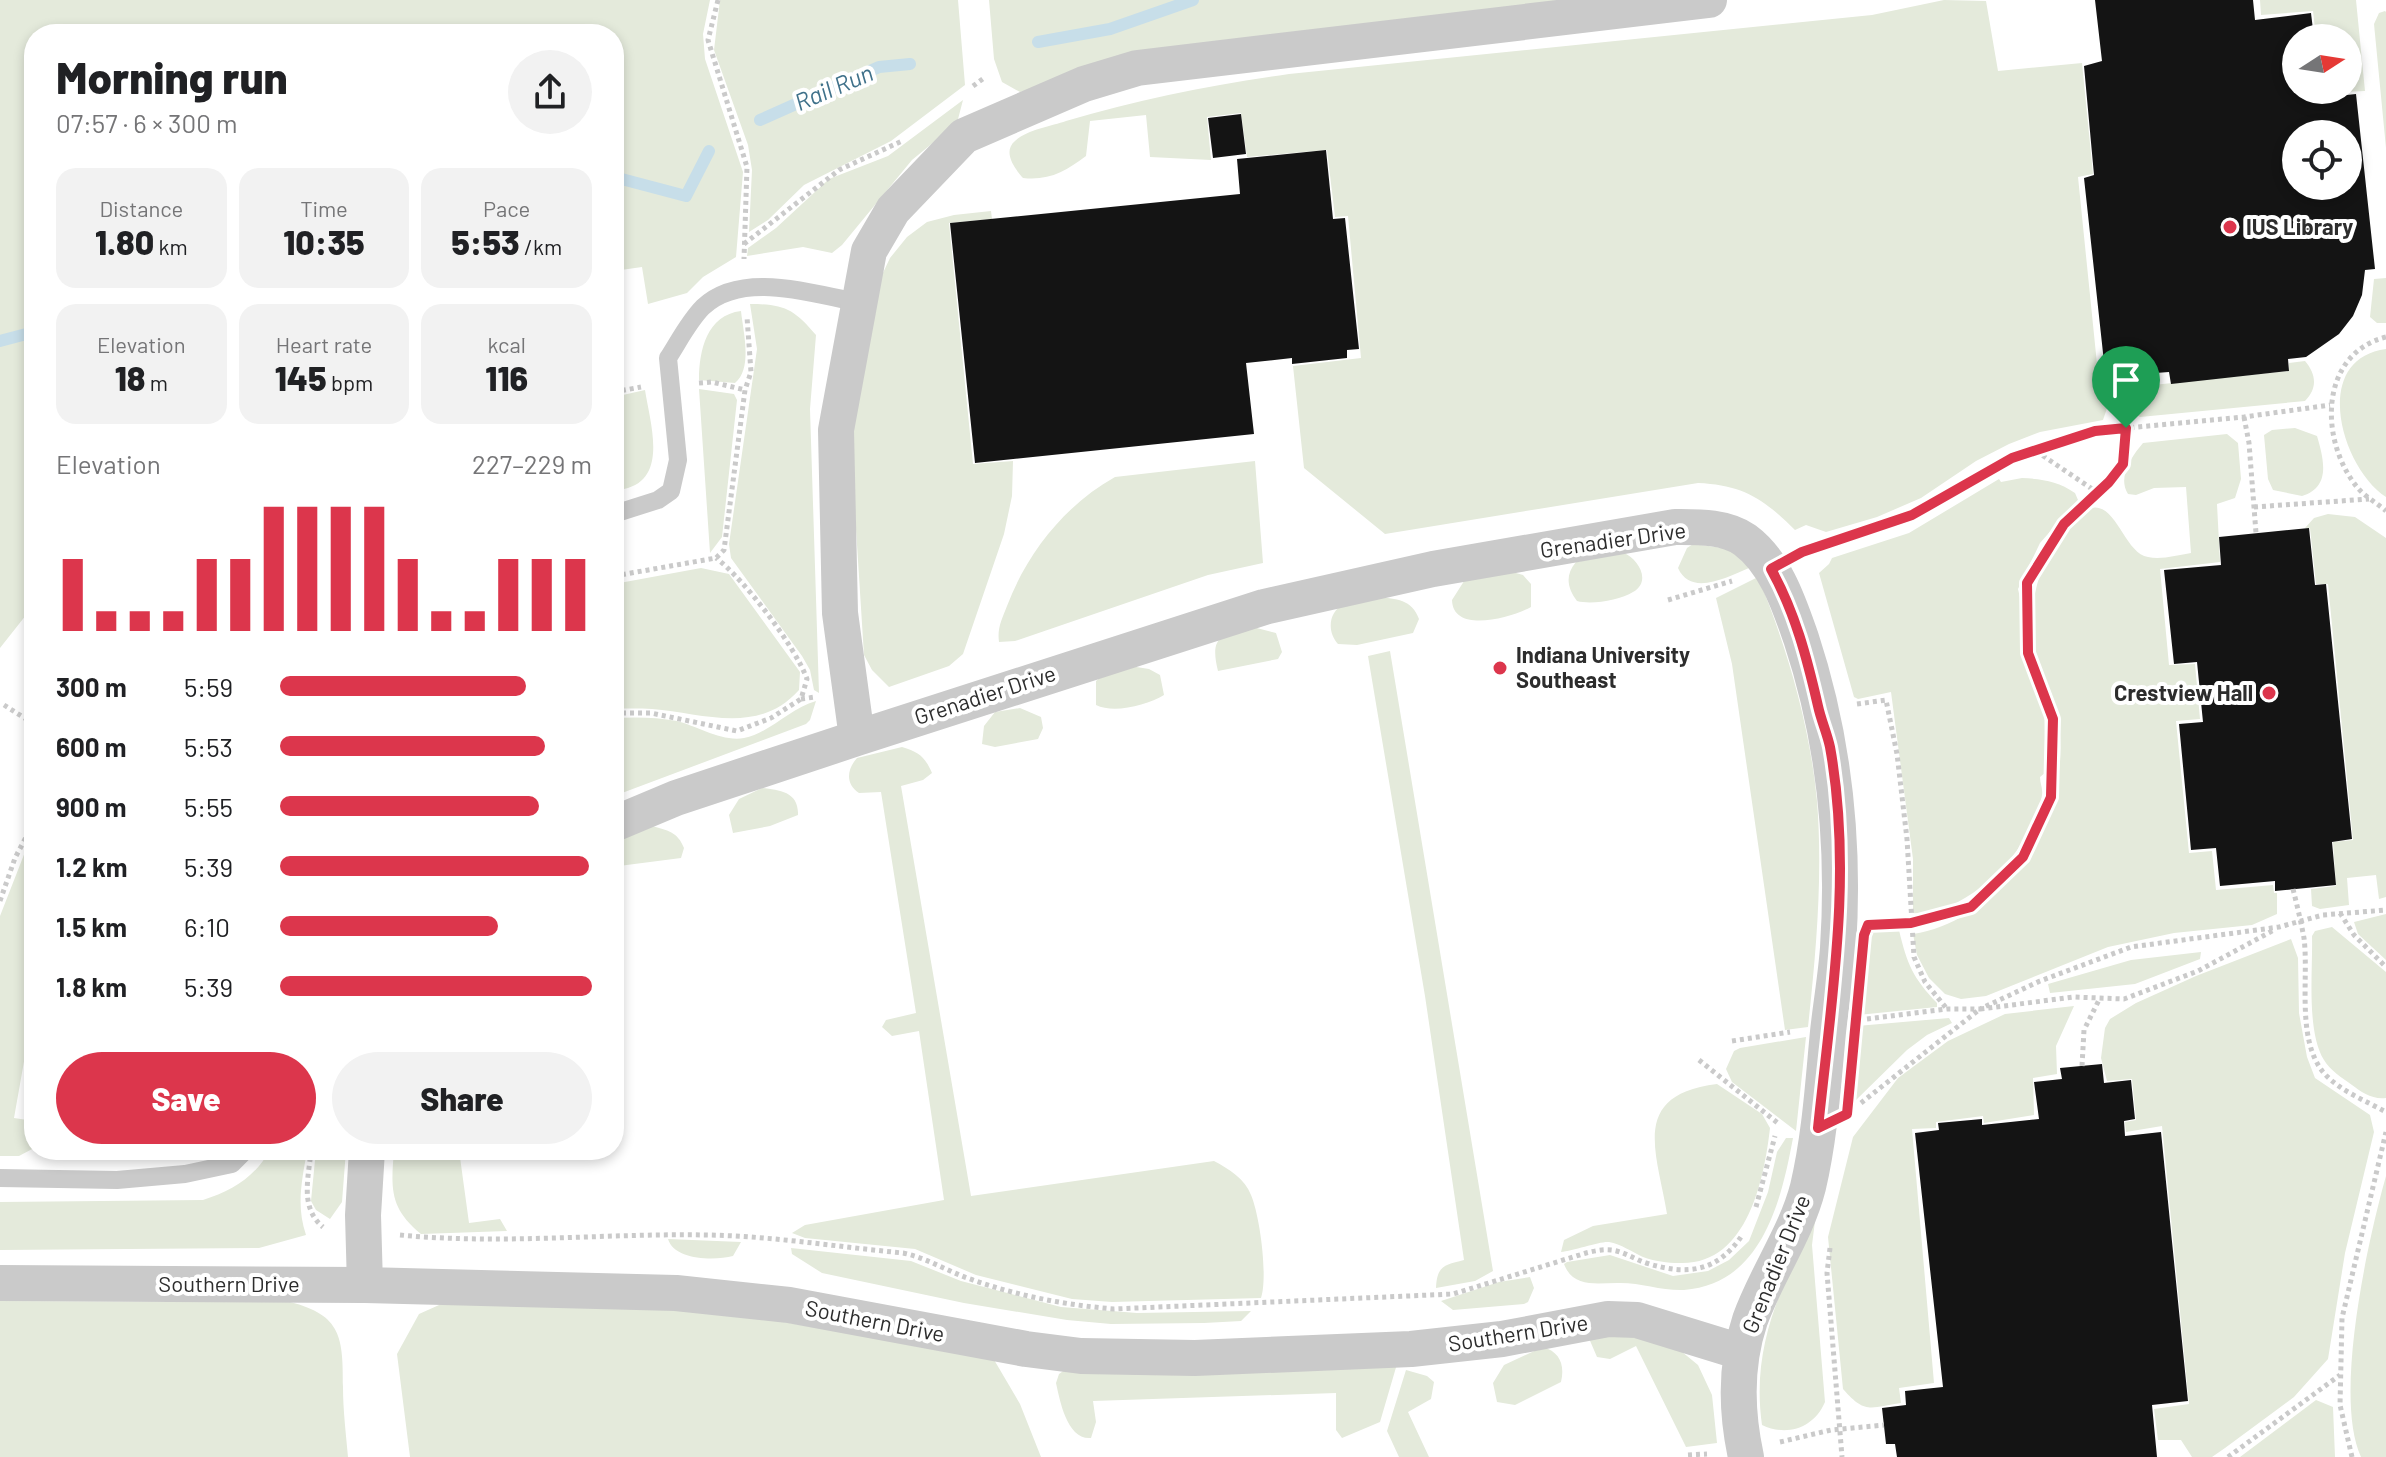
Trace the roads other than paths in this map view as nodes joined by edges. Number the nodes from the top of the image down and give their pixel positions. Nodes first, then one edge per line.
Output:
1 (1709, 0) edge
2 (857, 302) junction
3 (624, 511) edge
4 (857, 738) junction
5 (624, 820) edge
6 (236, 1160) edge
7 (367, 1160) edge
8 (0, 1178) edge
9 (0, 1283) edge
10 (365, 1285) junction
11 (1741, 1352) junction
12 (1746, 1457) edge

1 - 2 street
2 - 3 lane
2 - 4 street
4 - 5 street, Grenadier Drive
4 - 11 street, Grenadier Drive
6 - 8 lane
7 - 10 street
9 - 10 street, Southern Drive
10 - 11 street, Southern Drive
11 - 12 street, Grenadier Drive

